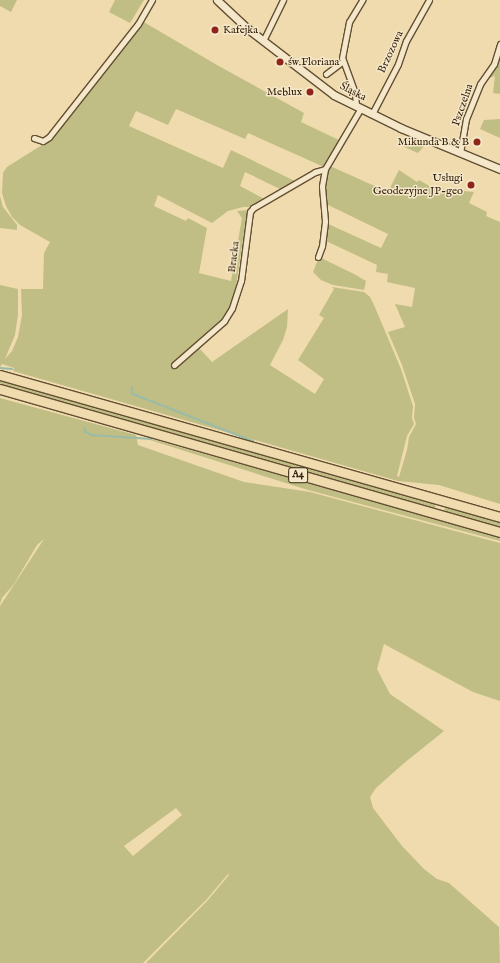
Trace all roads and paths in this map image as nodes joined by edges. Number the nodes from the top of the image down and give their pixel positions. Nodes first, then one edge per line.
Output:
1 (152, 0) edge
2 (217, 0) edge
3 (283, 0) edge
4 (362, 0) edge
5 (429, 0) edge
6 (263, 41) junction
7 (500, 44) edge
8 (343, 61) junction
9 (326, 74) dead end
10 (359, 107) junction
11 (372, 114) junction
12 (34, 138) dead end
13 (460, 153) junction
14 (325, 169) junction
15 (500, 169) edge
16 (318, 257) dead end
17 (174, 365) dead end
18 (0, 375) edge
19 (0, 389) edge
20 (500, 518) edge
21 (500, 532) edge

1 - 12 street
2 - 6 main road, Śląska
3 - 6 street
4 - 8 street
5 - 11 street, Brzozowa
6 - 10 main road, Śląska
7 - 13 street, Pszczelna
8 - 9 street
8 - 10 street
10 - 11 main road, Śląska
10 - 14 street
11 - 13 main road, Śląska
13 - 15 main road, Śląska
14 - 16 street
14 - 17 street, Bracka
18 - 20 highway, A4
19 - 21 highway, A4

